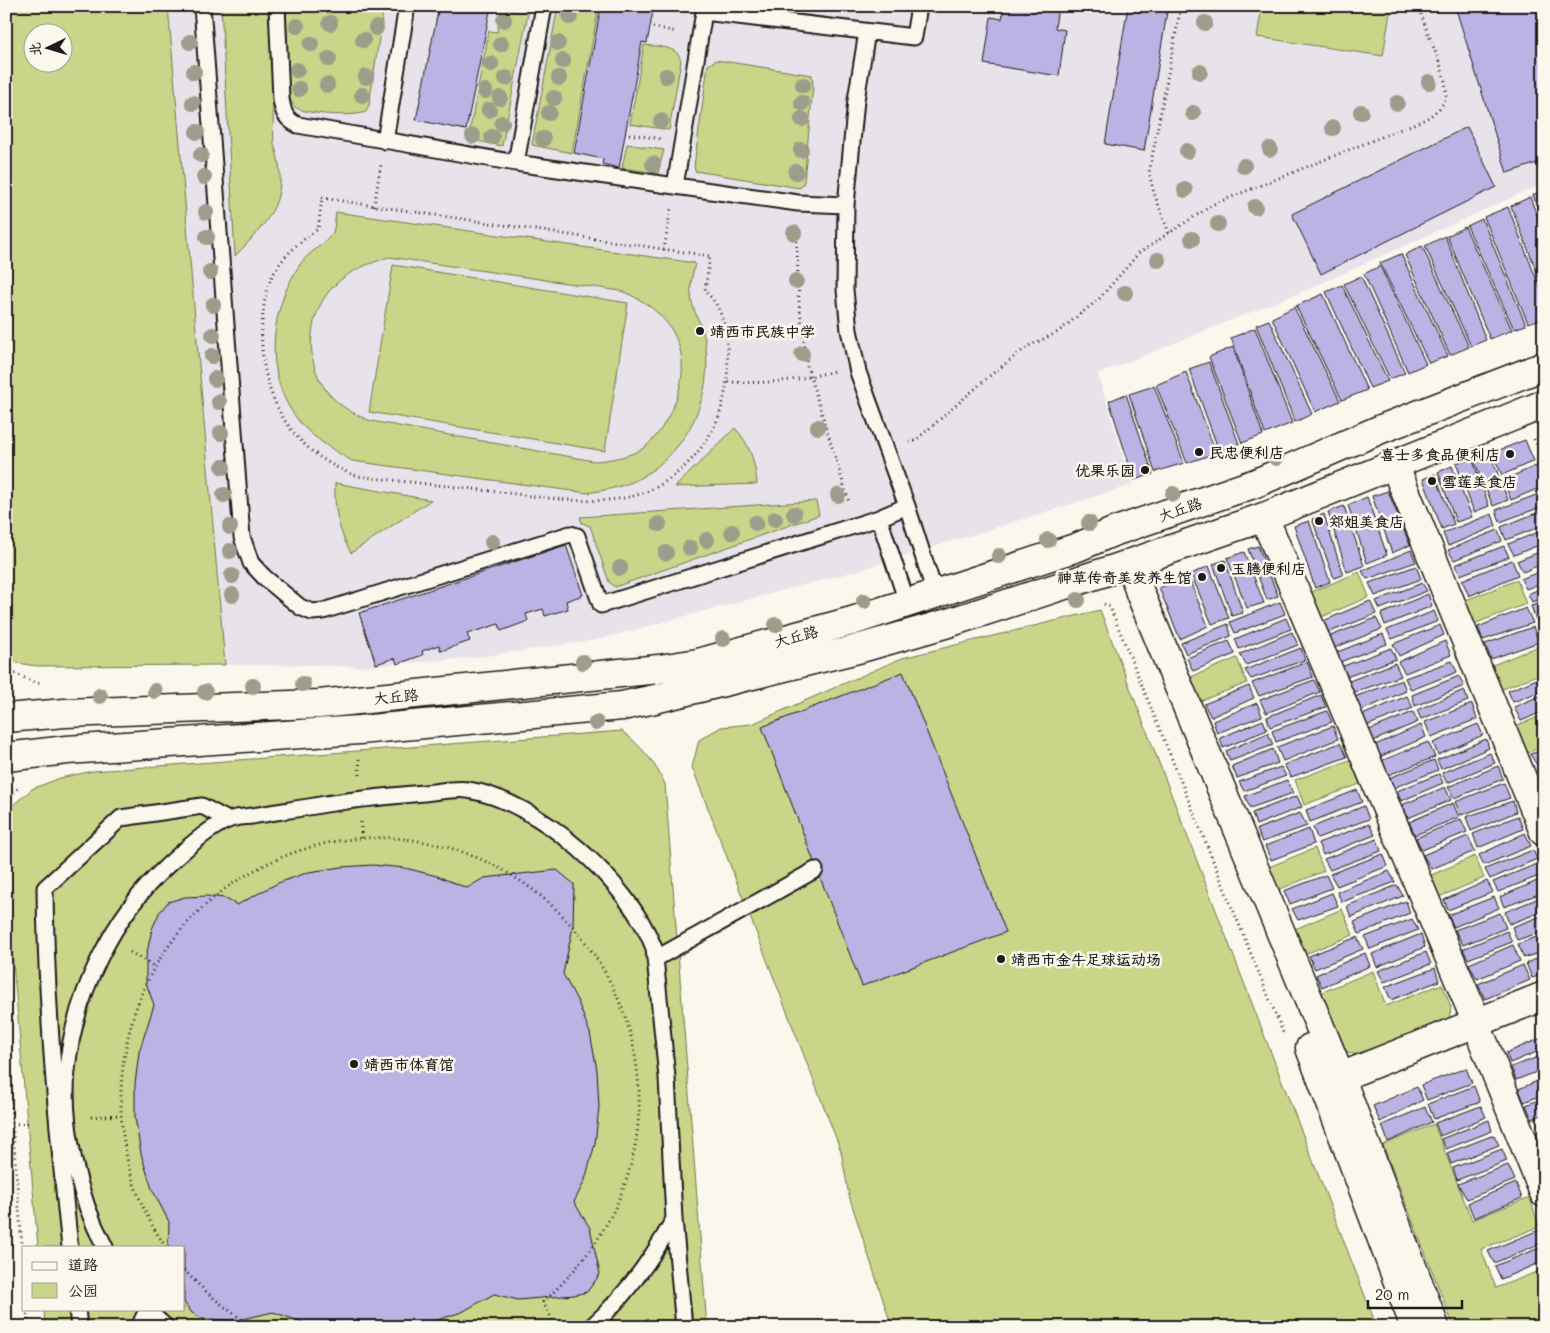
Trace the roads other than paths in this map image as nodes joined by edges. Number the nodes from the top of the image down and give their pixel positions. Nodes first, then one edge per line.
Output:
1 (202, 6) edge
2 (278, 6) edge
3 (406, 6) edge
4 (544, 6) edge
5 (919, 6) edge
6 (705, 9) edge
7 (867, 32) junction
8 (384, 148) junction
9 (516, 163) junction
10 (675, 186) junction
11 (846, 205) junction
12 (1544, 366) edge
13 (1544, 404) edge
14 (1395, 466) junction
15 (907, 506) junction
16 (1264, 517) junction
17 (880, 518) junction
18 (1124, 566) junction
19 (935, 593) junction
20 (907, 602) junction
21 (6, 718) edge
22 (6, 757) edge
23 (228, 820) junction
24 (1544, 832) edge
25 (815, 870) dead end
26 (655, 959) junction
27 (1544, 996) edge
28 (1544, 1014) edge
29 (1480, 1032) junction
30 (1335, 1089) junction
31 (62, 1120) junction
32 (1544, 1193) edge
33 (674, 1219) junction
34 (70, 1246) edge
35 (105, 1246) edge
36 (77, 1310) edge
37 (146, 1310) edge
38 (79, 1327) edge
39 (139, 1327) edge
40 (166, 1327) edge
41 (591, 1327) edge
42 (684, 1327) edge
43 (1415, 1327) edge
44 (1435, 1327) edge

1 - 17 lane
2 - 8 lane
3 - 8 lane
4 - 9 lane
5 - 7 lane
6 - 7 lane
6 - 10 lane
7 - 11 lane
8 - 9 lane
9 - 10 lane
10 - 11 lane
11 - 15 lane
12 - 19 main road, 大丘路
13 - 14 main road, 大丘路
14 - 16 main road, 大丘路
14 - 24 main road
15 - 17 lane
15 - 19 lane
16 - 18 main road, 大丘路
16 - 29 main road
17 - 20 lane
18 - 22 main road, 大丘路
18 - 30 main road
19 - 20 main road, 大丘路
20 - 21 main road, 大丘路
23 - 26 lane
23 - 31 lane
23 - 31 lane
25 - 26 lane
26 - 33 lane
27 - 29 main road
28 - 29 main road
29 - 30 main road
29 - 32 main road
30 - 43 main road
30 - 44 main road
31 - 34 lane
31 - 35 lane
33 - 41 lane
33 - 42 lane
36 - 38 lane
37 - 39 lane
37 - 40 lane

